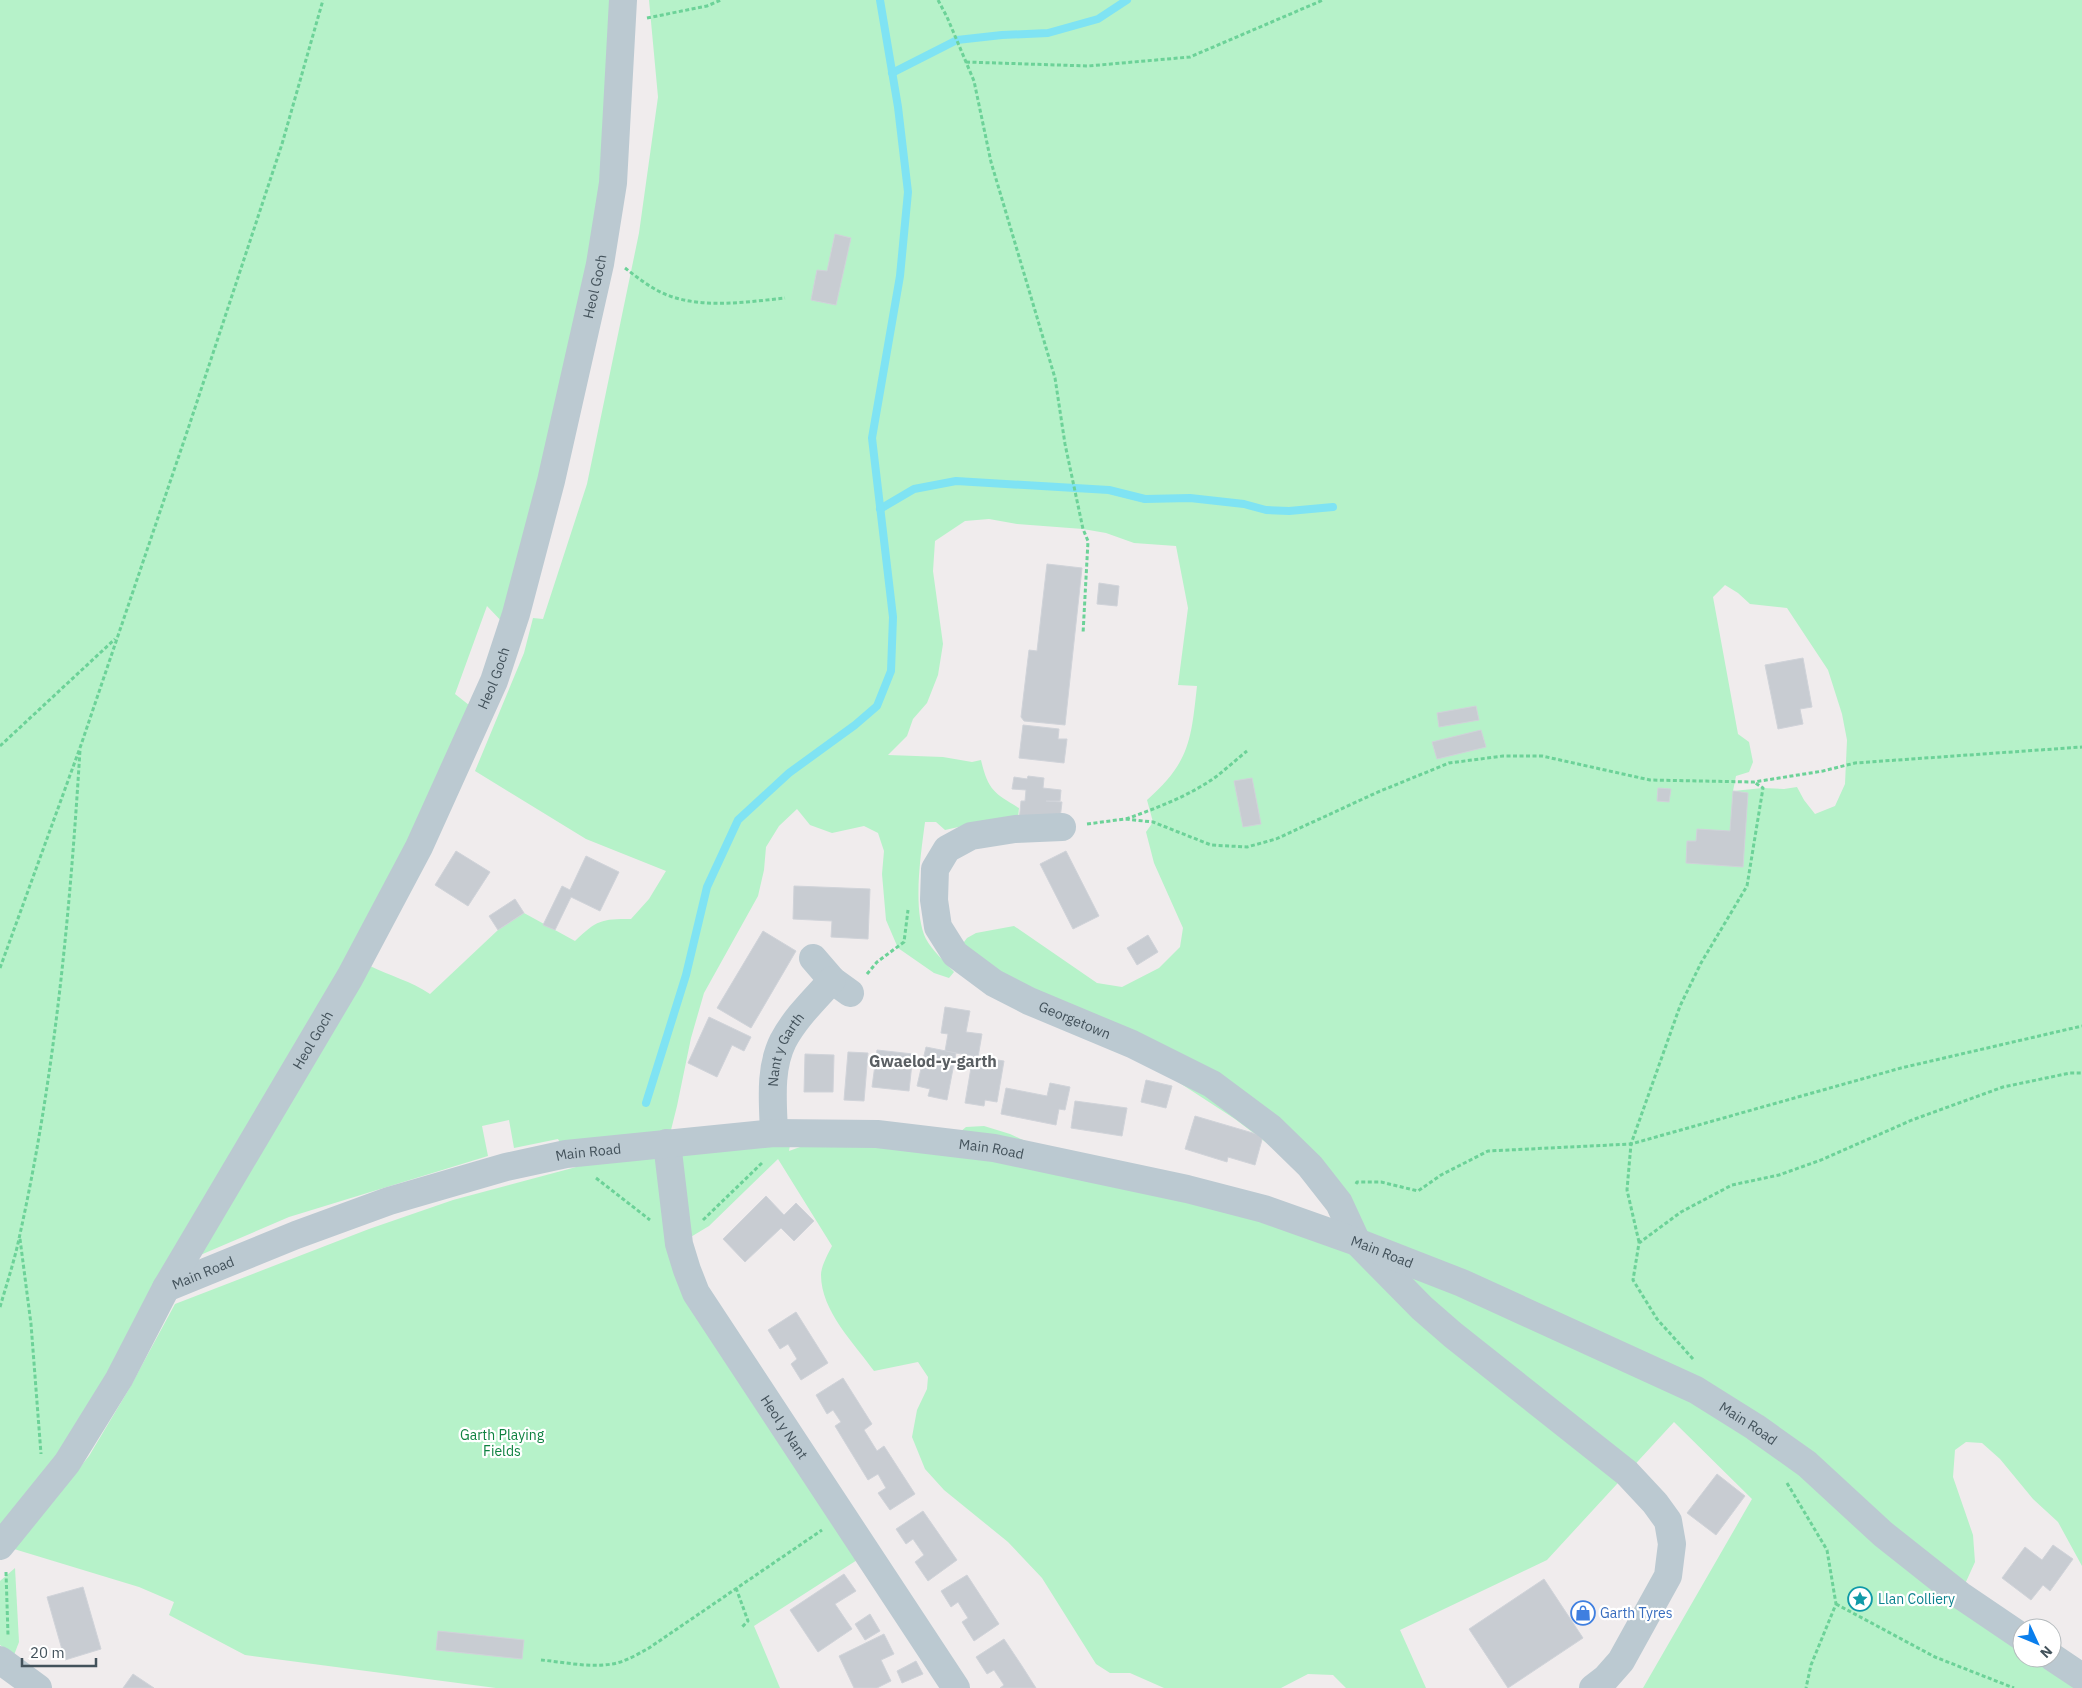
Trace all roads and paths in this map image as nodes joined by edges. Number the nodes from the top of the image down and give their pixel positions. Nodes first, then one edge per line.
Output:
1 (324, 0) edge
2 (721, 0) edge
3 (938, 0) edge
4 (1323, 0) edge
5 (622, 11) edge
6 (966, 62) junction
7 (602, 251) junction
8 (785, 298) dead end
9 (1083, 634) dead end
10 (117, 638) junction
11 (81, 745) junction
12 (0, 746) edge
13 (2082, 747) edge
14 (1247, 751) dead end
15 (1754, 782) junction
16 (1125, 819) junction
17 (1062, 827) joint
18 (910, 903) dead end
19 (813, 958) dead end
20 (0, 968) edge
21 (841, 987) junction
22 (2082, 1026) edge
23 (2082, 1073) edge
24 (774, 1133) junction
25 (668, 1143) junction
26 (1631, 1144) junction
27 (1339, 1202) junction
28 (20, 1236) junction
29 (1357, 1242) junction
30 (1639, 1243) junction
31 (166, 1288) junction
32 (0, 1307) edge
33 (1696, 1362) dead end
34 (1782, 1475) dead end
35 (43, 1493) junction
36 (843, 1516) junction
37 (2, 1544) edge
38 (736, 1588) junction
39 (1836, 1604) junction
40 (742, 1628) dead end
41 (2012, 1630) edge
42 (540, 1660) dead end
43 (4, 1663) edge
44 (2062, 1664) edge
45 (2082, 1678) edge
46 (38, 1688) edge
47 (956, 1688) edge
48 (1592, 1688) edge
49 (1806, 1688) edge
50 (2014, 1688) edge

1 - 10 path
2 - 5 path
3 - 6 path
4 - 6 path
5 - 7 street, Heol Goch
6 - 9 path
7 - 8 path
7 - 31 street, Heol Goch
10 - 11 path
10 - 12 path
11 - 20 path
11 - 28 path
13 - 15 path
14 - 16 path
15 - 16 path
15 - 26 path
16 - 17 path
17 - 27 street, Georgetown
18 - 21 path
19 - 21 street
21 - 24 street, Nant y Garth
22 - 26 path
23 - 30 path
24 - 25 street, Main Road
24 - 29 street, Main Road
25 - 31 street, Main Road
25 - 36 street, Heol y Nant
26 - 27 path
26 - 30 path
27 - 29 street, Georgetown
28 - 32 path
28 - 35 path
29 - 41 street, Main Road
29 - 48 street
30 - 33 path
31 - 35 street, Main Road
34 - 39 path
35 - 37 street, Main Road
36 - 38 path
36 - 47 street, Heol y Nant
37 - 43 path
38 - 40 path
38 - 42 path
39 - 49 path
39 - 50 path
43 - 46 street
44 - 45 street

